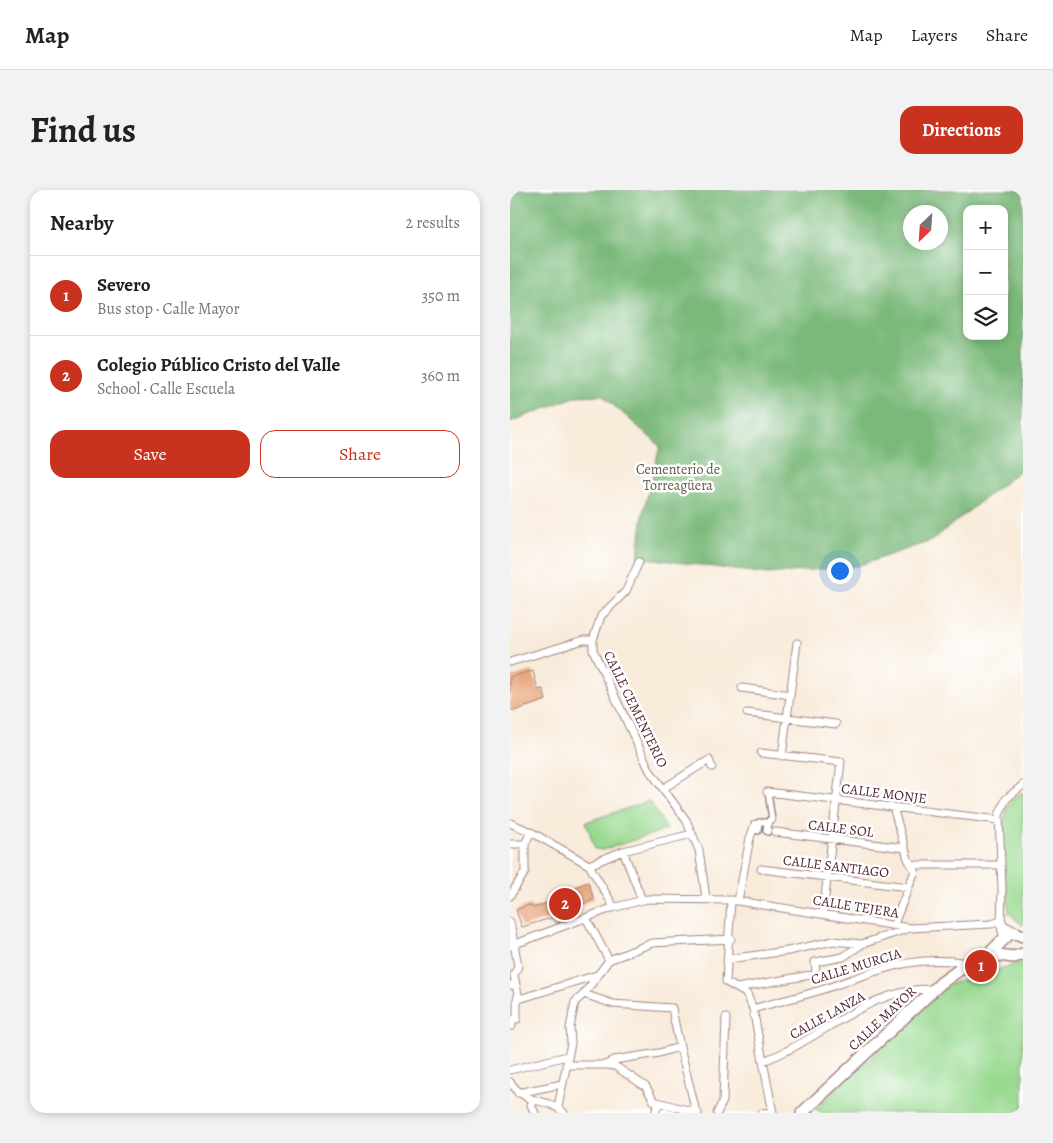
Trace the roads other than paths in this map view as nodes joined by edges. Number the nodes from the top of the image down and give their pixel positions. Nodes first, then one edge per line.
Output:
1 (639, 562) dead end
2 (593, 640) junction
3 (797, 643) dead end
4 (510, 662) edge
5 (742, 688) dead end
6 (790, 695) junction
7 (747, 713) dead end
8 (787, 718) junction
9 (836, 724) dead end
10 (761, 753) dead end
11 (782, 756) junction
12 (712, 767) dead end
13 (1023, 785) edge
14 (664, 788) junction
15 (768, 792) joint
16 (836, 800) junction
17 (893, 807) junction
18 (999, 820) junction
19 (510, 823) edge
20 (756, 824) joint
21 (532, 832) junction
22 (775, 832) dead end
23 (692, 834) junction
24 (832, 839) junction
25 (510, 844) edge
26 (525, 844) junction
27 (905, 848) junction
28 (623, 851) junction
29 (589, 865) junction
30 (912, 865) junction
31 (1000, 865) junction
32 (760, 869) dead end
33 (827, 878) junction
34 (908, 887) junction
35 (510, 896) edge
36 (706, 898) junction
37 (642, 900) junction
38 (735, 900) junction
39 (614, 907) junction
40 (823, 913) junction
41 (586, 918) junction
42 (510, 922) edge
43 (1002, 922) junction
44 (894, 924) junction
45 (910, 928) junction
46 (1021, 935) edge
47 (731, 939) junction
48 (1004, 940) junction
49 (862, 944) junction
50 (513, 946) edge
51 (989, 954) junction
52 (1023, 954) edge
53 (1009, 956) junction
54 (728, 959) junction
55 (609, 960) junction
56 (969, 963) junction
57 (599, 973) junction
58 (513, 985) edge
59 (737, 988) junction
60 (934, 989) junction
61 (584, 994) junction
62 (519, 999) junction
63 (753, 1009) junction
64 (726, 1018) dead end
65 (510, 1026) edge
66 (679, 1047) junction
67 (568, 1056) junction
68 (763, 1061) junction
69 (566, 1065) junction
70 (606, 1065) junction
71 (510, 1070) edge
72 (510, 1082) edge
73 (562, 1084) junction
74 (518, 1093) junction
75 (533, 1100) junction
76 (659, 1103) junction
77 (561, 1110) edge
78 (535, 1113) edge
79 (655, 1113) edge
80 (698, 1113) edge
81 (717, 1113) edge
82 (762, 1113) edge
83 (773, 1113) edge
84 (802, 1113) edge

1 - 2 street, CALLE CEMENTERIO
2 - 4 street
2 - 14 street, CALLE CEMENTERIO
3 - 6 street
5 - 6 street
6 - 8 street
7 - 8 street
8 - 9 street
8 - 11 street
10 - 11 street
11 - 16 street
12 - 14 street
13 - 18 street
14 - 23 street, CALLE CEMENTERIO
15 - 16 street, CALLE MONJE
15 - 20 street
16 - 17 street, CALLE MONJE
16 - 24 street
17 - 18 street, CALLE MONJE
17 - 27 street
18 - 31 street
19 - 21 street
20 - 38 street
21 - 26 street
21 - 29 street
22 - 24 street, CALLE SOL
23 - 28 street
23 - 36 street, CALLE CEMENTERIO
24 - 27 street, CALLE SOL
24 - 33 street
25 - 26 street
26 - 35 street
27 - 30 street
28 - 29 street
28 - 37 street
29 - 39 street
30 - 31 street
30 - 34 street
31 - 43 street
32 - 33 street, CALLE SANTIAGO
33 - 34 street, CALLE SANTIAGO
33 - 40 street
34 - 44 street
36 - 37 street, CALLE TEJERA
36 - 38 street, CALLE TEJERA
37 - 39 street, CALLE TEJERA
38 - 40 street, CALLE TEJERA
38 - 47 street
39 - 41 street, CALLE TEJERA
40 - 44 street, CALLE TEJERA
41 - 50 street, CALLE TEJERA
41 - 55 street
42 - 50 street
43 - 45 street, CALLE TEJERA
43 - 46 street
43 - 48 street
44 - 45 street, CALLE TEJERA
45 - 49 street
46 - 48 main road
47 - 54 street
47 - 55 street
48 - 51 main road, CALLE MAYOR
48 - 53 main road
49 - 54 street
49 - 59 street
50 - 58 street
51 - 53 main road, CALLE MAYOR
51 - 56 main road, CALLE MAYOR
52 - 53 main road, CALLE MAYOR
54 - 59 street
55 - 57 street
56 - 60 main road, CALLE MAYOR
56 - 63 street, CALLE MURCIA
57 - 61 street
57 - 62 street
58 - 62 street
59 - 63 street
60 - 68 street, CALLE LANZA
60 - 84 main road, CALLE MAYOR
61 - 66 street
61 - 67 street
62 - 65 street
63 - 68 street
64 - 81 street
66 - 70 street
66 - 80 street
67 - 69 street
67 - 71 street
68 - 83 street
69 - 70 street
69 - 73 street
70 - 76 street
72 - 74 street
73 - 74 street
73 - 77 street
74 - 75 street
75 - 77 street
75 - 78 street
76 - 79 street
76 - 80 street
82 - 83 street

